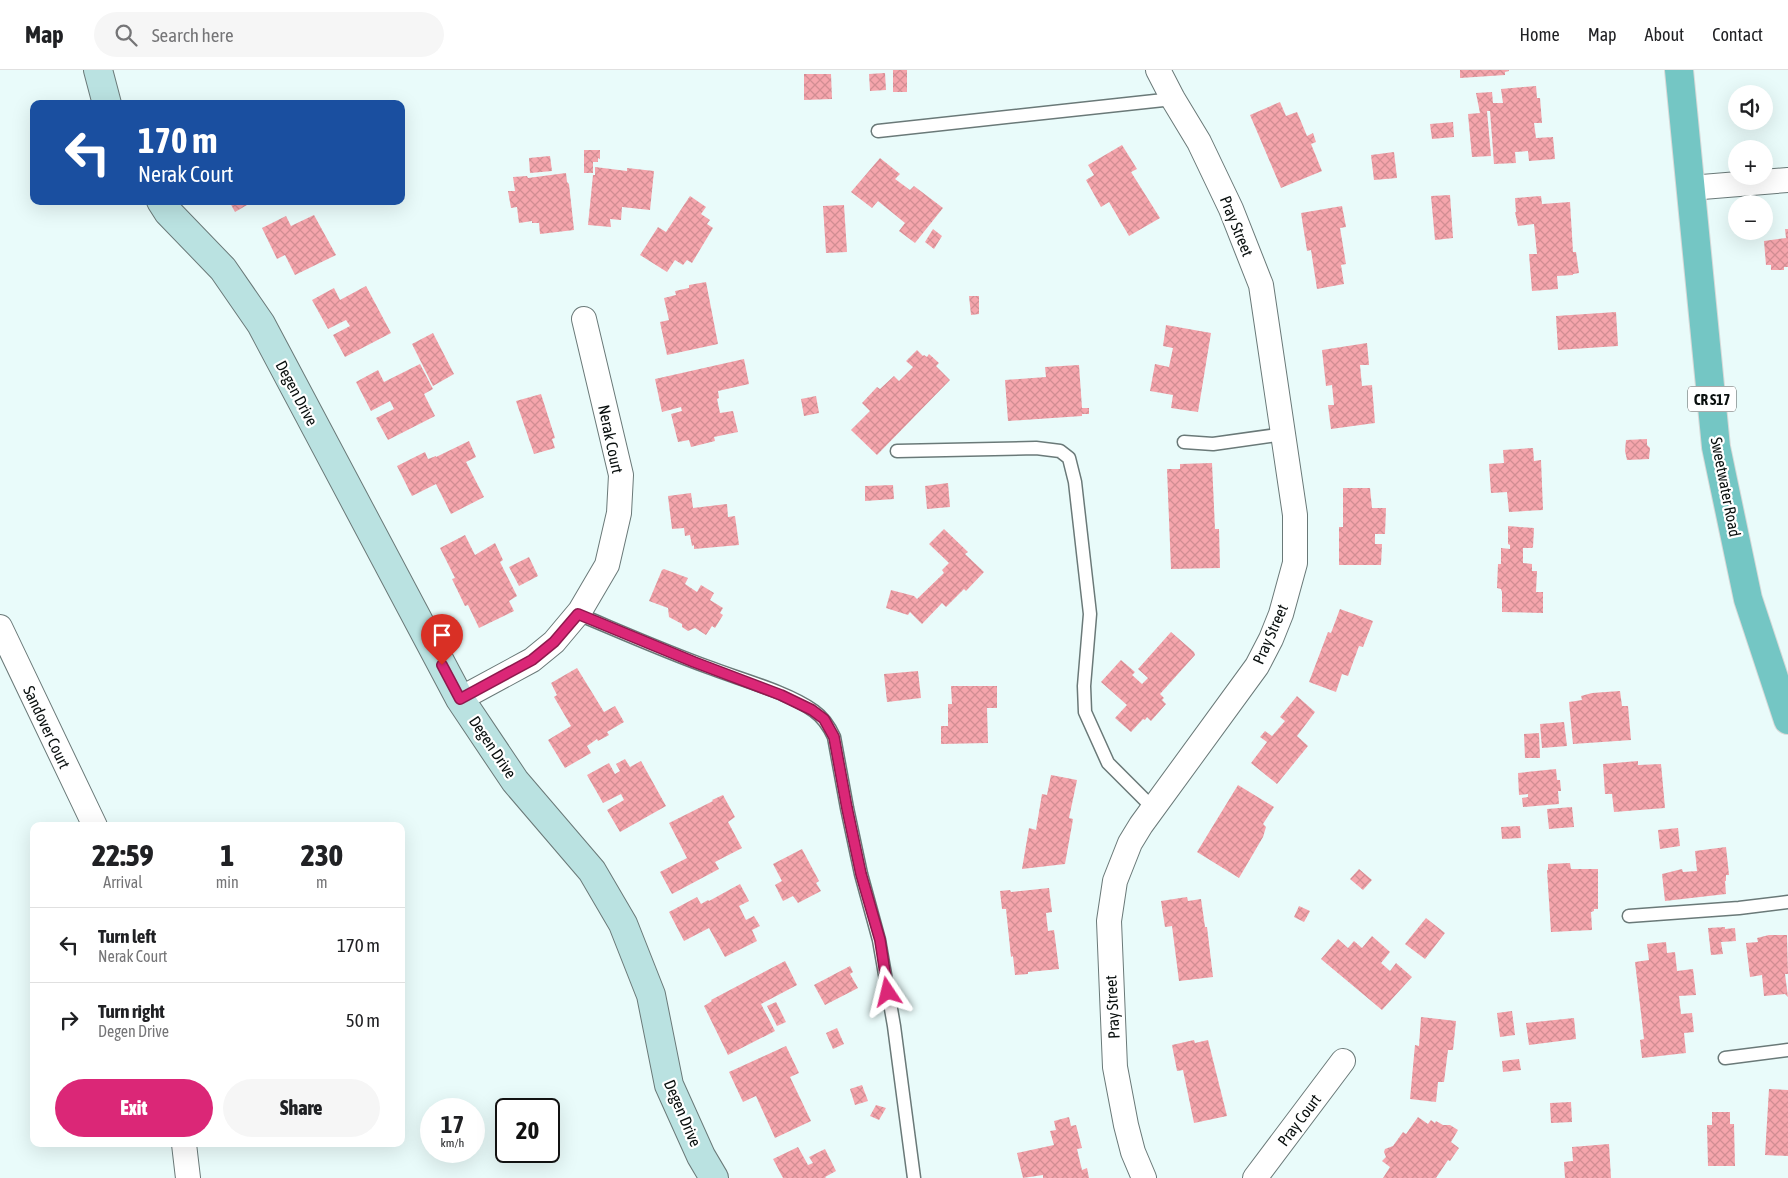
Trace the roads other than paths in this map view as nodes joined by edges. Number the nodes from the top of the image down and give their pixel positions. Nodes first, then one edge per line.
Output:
1 (98, 70) edge
2 (1158, 70) edge
3 (1678, 70) edge
4 (1173, 99) junction
5 (106, 100) edge
6 (878, 130) dead end
7 (1788, 180) edge
8 (1690, 188) junction
9 (164, 205) edge
10 (584, 319) dead end
11 (1284, 434) junction
12 (1184, 442) dead end
13 (897, 451) dead end
14 (578, 614) junction
15 (0, 628) edge
16 (460, 699) junction
17 (1788, 720) edge
18 (1154, 808) junction
19 (93, 822) edge
20 (1788, 902) edge
21 (1629, 916) dead end
22 (1788, 1050) edge
23 (1725, 1058) dead end
24 (1343, 1061) dead end
25 (184, 1147) edge
26 (188, 1178) edge
27 (714, 1178) edge
28 (914, 1178) edge
29 (1144, 1178) edge
30 (1255, 1178) edge

1 - 5 street
2 - 4 street, Pray Street
3 - 8 main road, Sweetwater Road / CR S17
4 - 6 lane
4 - 11 street, Pray Street
7 - 8 street
8 - 17 main road, Sweetwater Road / CR S17
9 - 16 street, Degen Drive
10 - 14 street, Nerak Court
11 - 12 lane
11 - 18 street, Pray Street
13 - 18 lane
14 - 16 street, Nerak Court
14 - 28 lane
15 - 19 street, Sandover Court
16 - 27 street, Degen Drive
18 - 29 street, Pray Street
20 - 21 lane
22 - 23 lane
24 - 30 street, Pray Court
25 - 26 street

